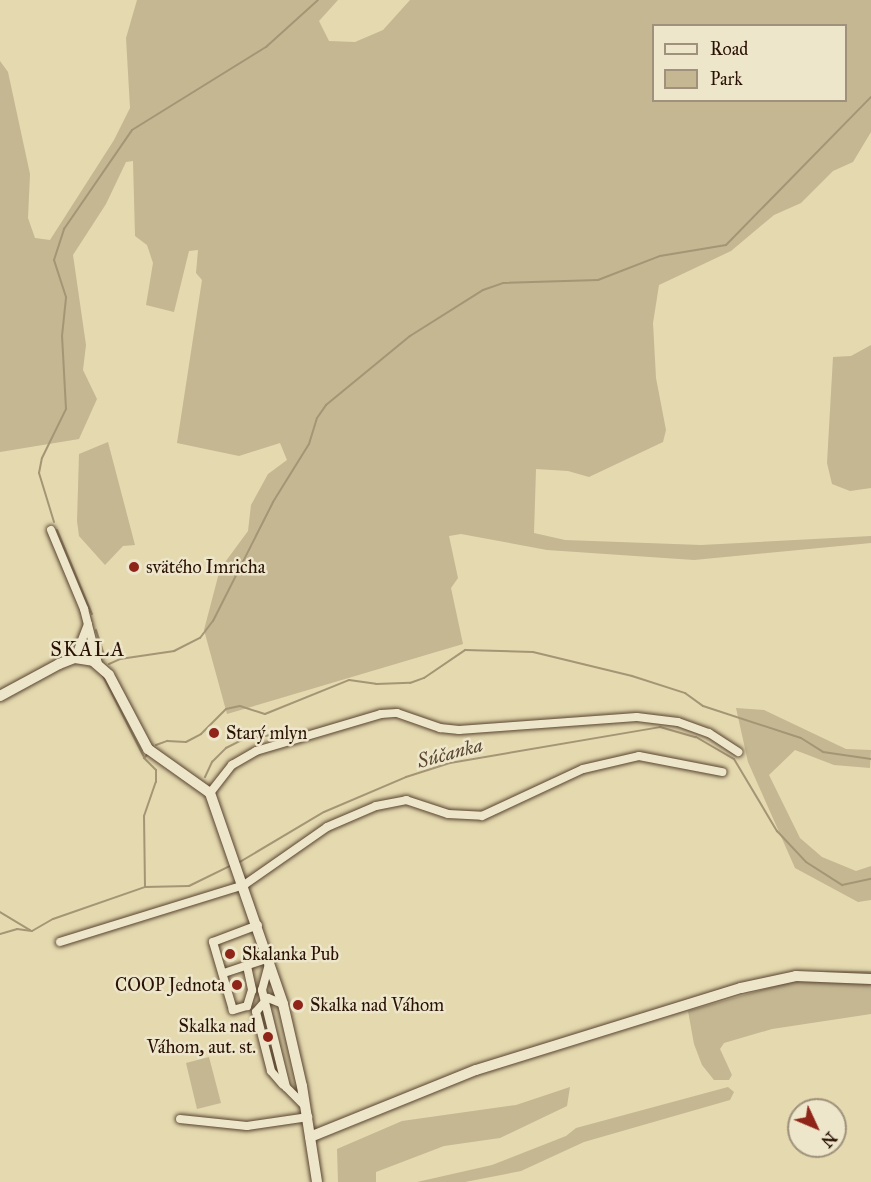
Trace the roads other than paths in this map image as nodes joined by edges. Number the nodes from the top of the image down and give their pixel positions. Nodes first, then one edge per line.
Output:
1 (51, 530) dead end
2 (88, 624) junction
3 (75, 658) junction
4 (98, 664) junction
5 (0, 696) edge
6 (738, 752) dead end
7 (722, 772) dead end
8 (210, 793) junction
9 (244, 885) junction
10 (258, 925) junction
11 (60, 942) dead end
12 (269, 959) junction
13 (247, 966) junction
14 (224, 973) junction
15 (871, 980) edge
16 (264, 1000) junction
17 (283, 1004) junction
18 (307, 1112) junction
19 (180, 1119) dead end
20 (310, 1137) junction
21 (317, 1182) edge

1 - 2 street
2 - 3 street
2 - 4 street
3 - 4 main road
3 - 5 main road
4 - 8 main road
6 - 8 street
7 - 9 street
8 - 9 main road
9 - 10 main road
9 - 11 street
10 - 12 main road
10 - 14 street
12 - 13 street
12 - 16 street
12 - 17 main road
13 - 14 street
13 - 14 street
15 - 20 main road
16 - 17 street
16 - 18 street
17 - 18 main road
18 - 19 street
18 - 20 main road
20 - 21 main road

